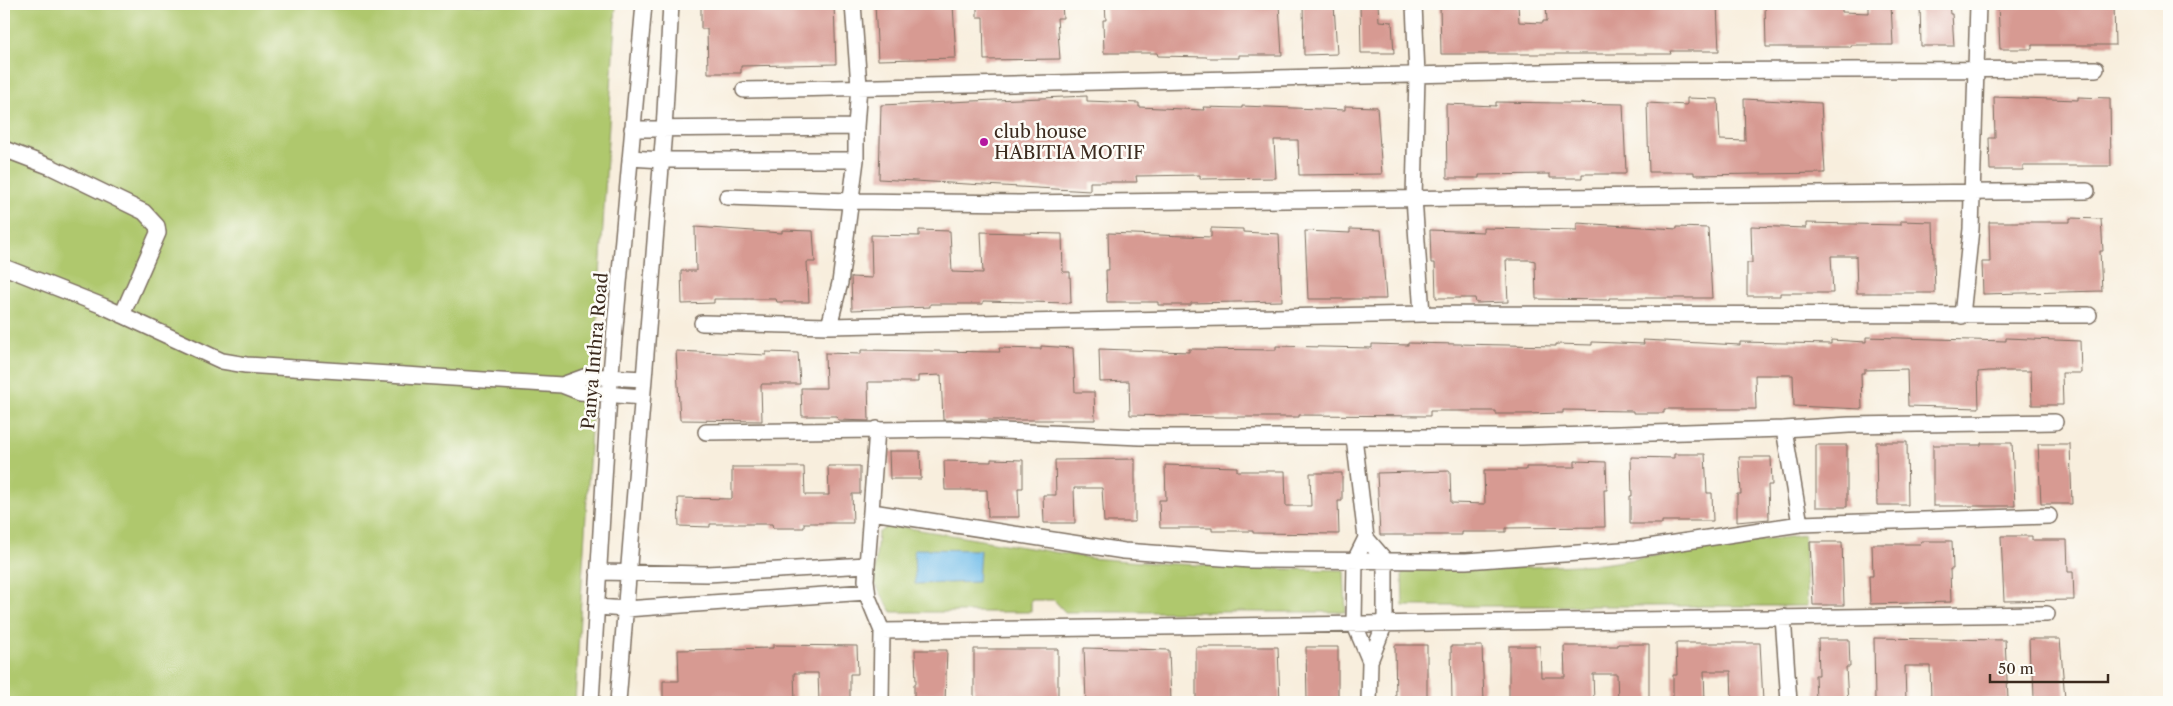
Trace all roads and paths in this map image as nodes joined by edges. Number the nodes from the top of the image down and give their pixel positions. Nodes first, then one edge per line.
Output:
1 (644, 4) edge
2 (671, 4) edge
3 (853, 4) edge
4 (1414, 4) edge
5 (1978, 4) edge
6 (2096, 68) dead end
7 (1975, 69) junction
8 (1417, 74) junction
9 (859, 86) junction
10 (744, 90) dead end
11 (856, 127) junction
12 (632, 129) junction
13 (664, 130) junction
14 (4, 149) edge
15 (630, 158) junction
16 (662, 160) junction
17 (856, 160) junction
18 (2087, 191) dead end
19 (1972, 193) junction
20 (727, 196) dead end
21 (1414, 198) junction
22 (851, 201) junction
23 (4, 267) edge
24 (1422, 314) junction
25 (122, 315) junction
26 (2088, 315) dead end
27 (1962, 316) junction
28 (702, 323) dead end
29 (828, 326) junction
30 (612, 376) junction
31 (644, 379) junction
32 (562, 385) junction
33 (609, 395) junction
34 (642, 397) junction
35 (2055, 422) dead end
36 (878, 429) junction
37 (1784, 429) junction
38 (706, 432) dead end
39 (1354, 437) junction
40 (872, 512) junction
41 (2049, 516) dead end
42 (1800, 524) junction
43 (1366, 538) junction
44 (1355, 560) junction
45 (1385, 560) junction
46 (867, 565) junction
47 (598, 572) junction
48 (760, 572) junction
49 (629, 573) junction
50 (867, 592) junction
51 (763, 598) junction
52 (597, 607) junction
53 (626, 609) junction
54 (2047, 614) dead end
55 (1783, 617) junction
56 (1354, 623) junction
57 (1385, 624) junction
58 (882, 631) junction
59 (1370, 661) junction
60 (591, 702) edge
61 (618, 702) edge
62 (881, 702) edge
63 (1369, 702) edge
64 (1789, 702) edge

1 - 12 street, Panya Inthra Road
2 - 13 street
3 - 9 street
4 - 8 street
5 - 7 street
6 - 7 street
7 - 8 street
7 - 19 street
8 - 9 street
8 - 21 street
9 - 10 street
9 - 11 street
11 - 13 street
11 - 17 street
12 - 13 street
12 - 15 street, Panya Inthra Road
13 - 16 street
14 - 25 street
15 - 16 street
15 - 30 street, Panya Inthra Road
16 - 17 street
16 - 31 street
17 - 22 street
18 - 19 street
19 - 21 street
19 - 27 street
20 - 22 street
21 - 22 street
21 - 24 street
22 - 29 street
23 - 25 street
24 - 27 street
24 - 29 street
25 - 32 street
26 - 27 street
28 - 29 street
30 - 31 street
30 - 32 street
30 - 33 street, Panya Inthra Road
31 - 34 street
32 - 33 street
33 - 34 street
33 - 47 street, Panya Inthra Road
34 - 49 street
35 - 37 street
36 - 38 street
36 - 39 street
36 - 40 street
37 - 39 street
37 - 42 street
39 - 43 street
40 - 44 street
40 - 46 street
41 - 42 street
42 - 45 street
43 - 44 street
43 - 45 street
44 - 45 street
44 - 56 street
45 - 57 street
46 - 48 street
46 - 50 street
47 - 49 street
47 - 52 street, Panya Inthra Road
48 - 49 street
48 - 51 street
49 - 53 street
50 - 51 street
50 - 58 street
51 - 53 street
52 - 53 street
52 - 60 street, Panya Inthra Road
53 - 61 street
54 - 55 street
55 - 57 street
55 - 64 street
56 - 57 street
56 - 58 street
56 - 59 street
57 - 59 street
58 - 62 street
59 - 63 street

